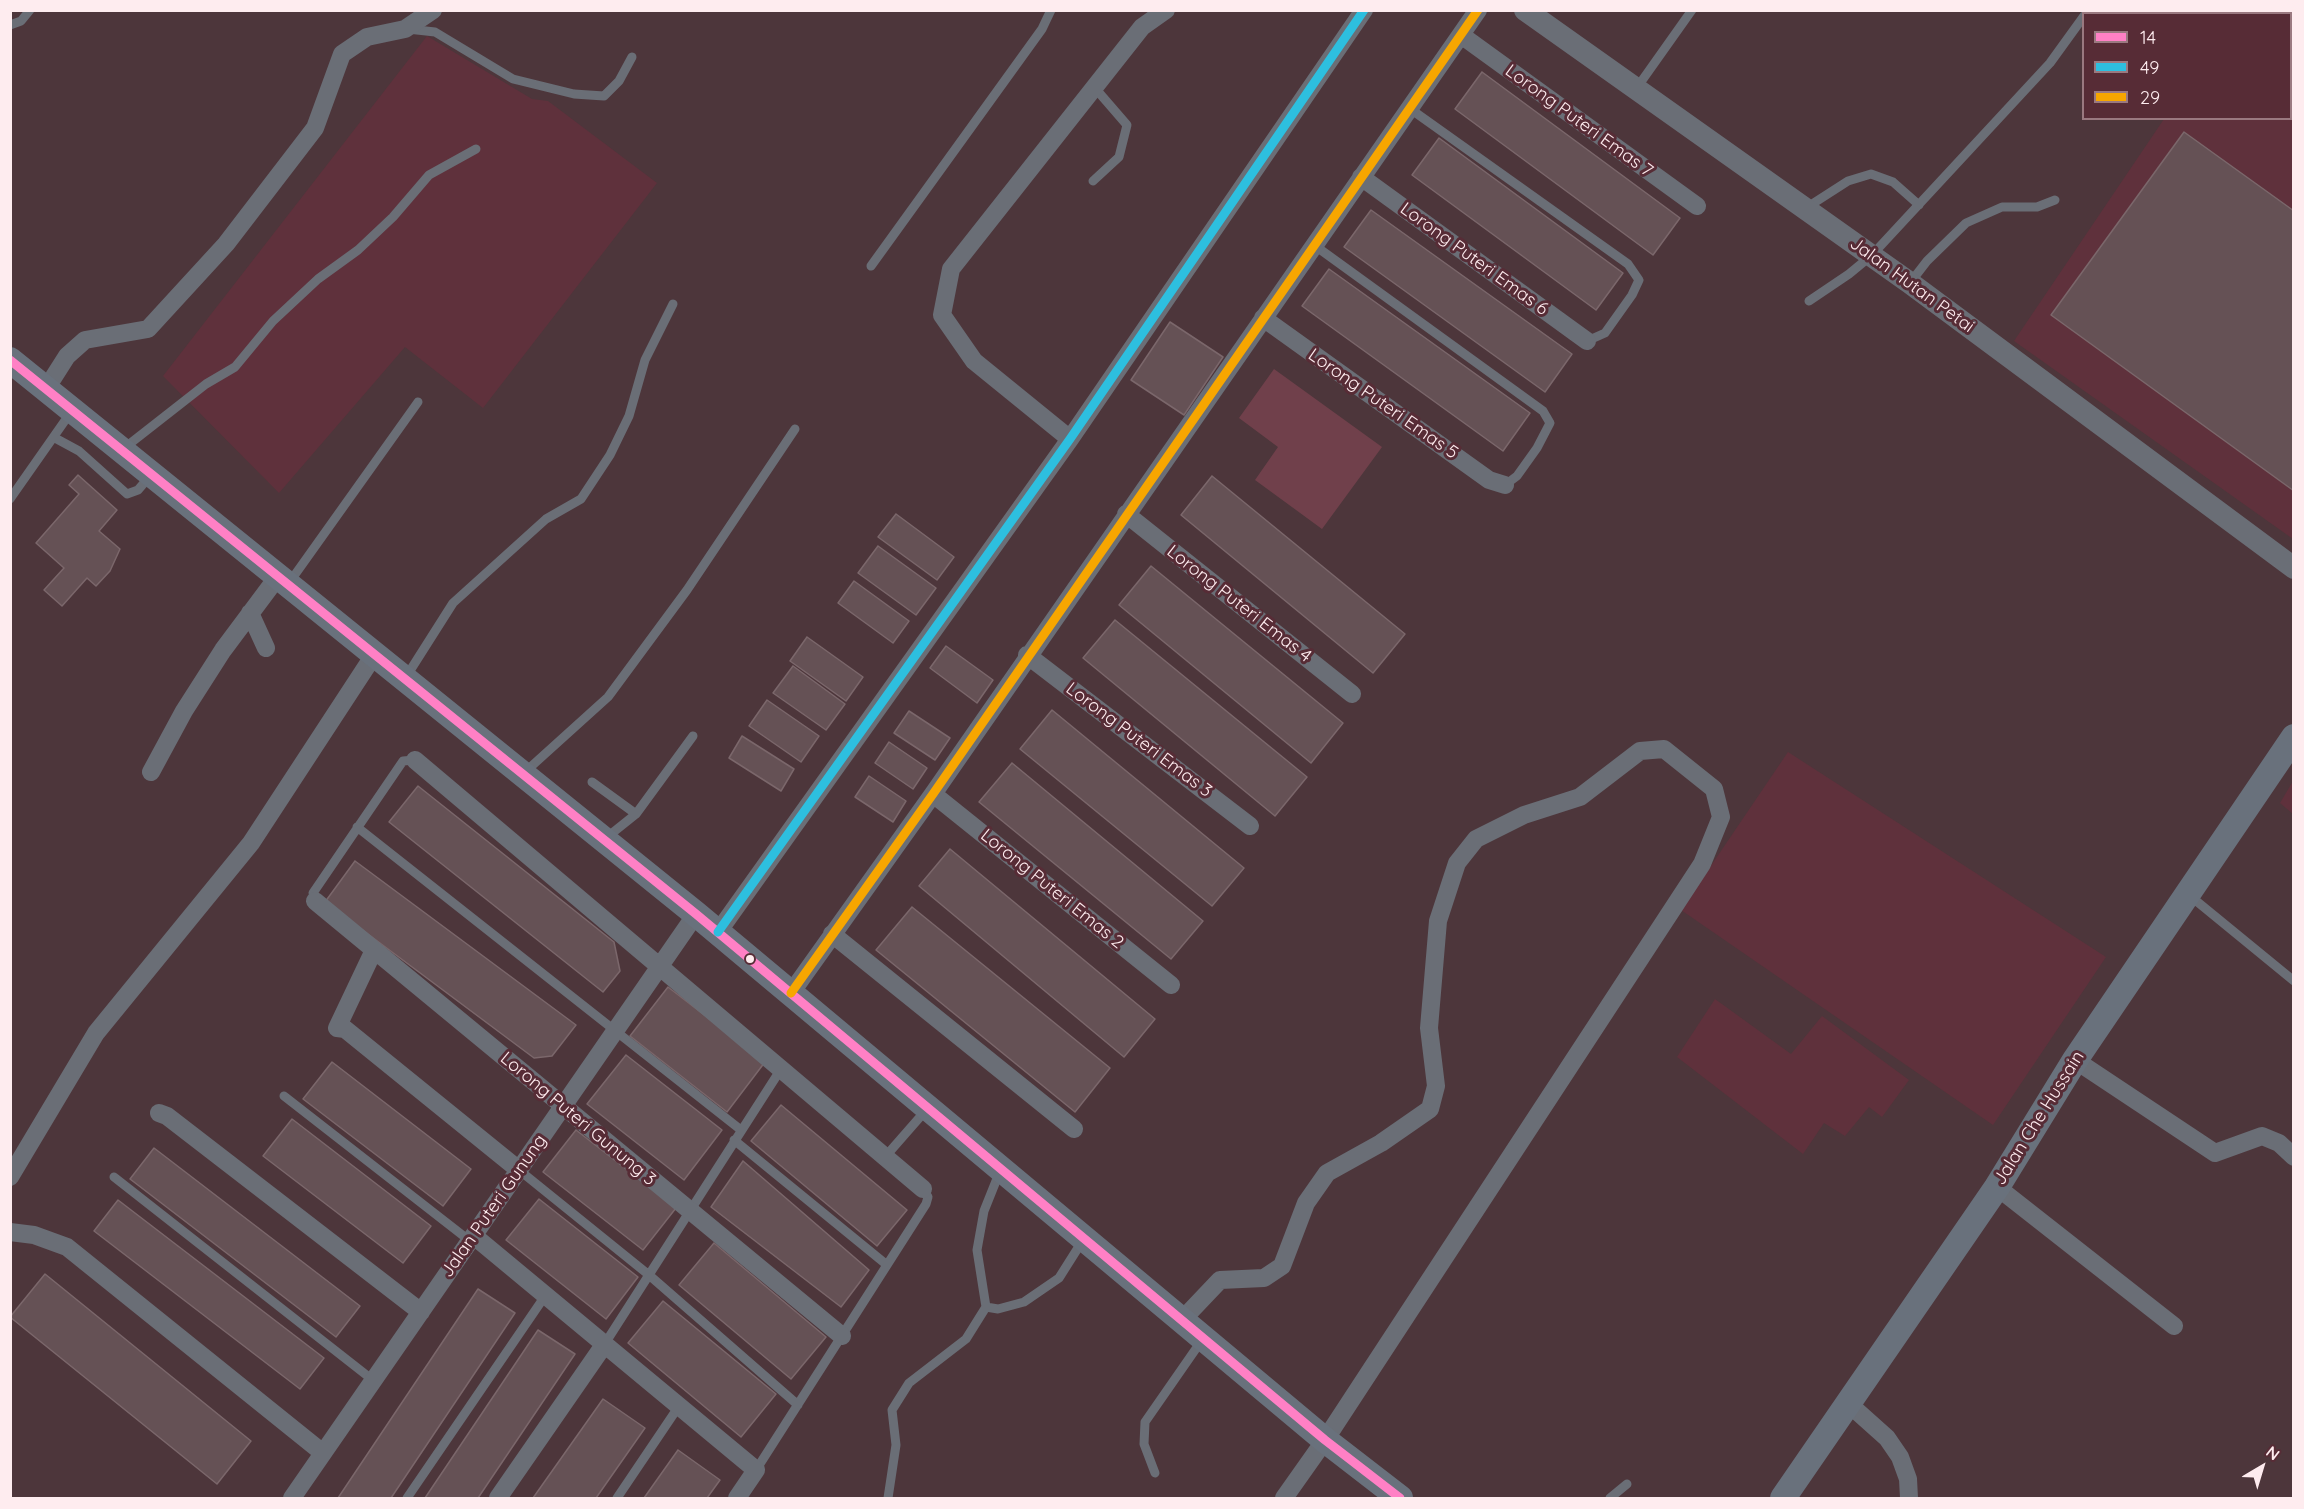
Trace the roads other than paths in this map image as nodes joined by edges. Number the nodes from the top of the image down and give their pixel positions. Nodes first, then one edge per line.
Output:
1 (30, 10) edge
2 (1051, 10) edge
3 (1166, 10) edge
4 (1364, 10) edge
5 (1478, 10) edge
6 (1525, 10) edge
7 (1692, 10) edge
8 (431, 11) edge
9 (2082, 19) edge
10 (10, 25) edge
11 (405, 29) junction
12 (1461, 35) junction
13 (632, 57) dead end
14 (1095, 88) junction
15 (1636, 89) junction
16 (1409, 108) junction
17 (476, 149) dead end
18 (1361, 177) junction
19 (1093, 181) dead end
20 (2055, 200) dead end
21 (1919, 205) junction
22 (1697, 206) dead end
23 (1806, 208) junction
24 (1314, 245) junction
25 (1872, 255) junction
26 (871, 266) dead end
27 (1910, 283) junction
28 (1809, 301) dead end
29 (673, 304) dead end
30 (1263, 318) junction
31 (1587, 341) joint
32 (10, 360) edge
33 (46, 389) junction
34 (418, 402) dead end
35 (72, 410) junction
36 (795, 429) dead end
37 (55, 438) junction
38 (1070, 439) junction
39 (122, 450) junction
40 (151, 474) junction
41 (1505, 485) joint
42 (10, 499) edge
43 (1126, 514) junction
44 (2294, 568) edge
45 (284, 579) junction
46 (250, 613) junction
47 (266, 648) dead end
48 (375, 655) junction
49 (1027, 655) junction
50 (404, 679) junction
51 (1352, 694) dead end
52 (693, 736) dead end
53 (2294, 737) edge
54 (415, 760) joint
55 (151, 772) dead end
56 (523, 774) junction
57 (592, 782) dead end
58 (933, 794) junction
59 (636, 814) junction
60 (1250, 826) dead end
61 (357, 827) junction
62 (604, 839) junction
63 (2187, 894) junction
64 (315, 901) joint
65 (696, 914) junction
66 (718, 932) junction
67 (832, 934) junction
68 (374, 950) junction
69 (660, 967) junction
70 (2294, 981) edge
71 (1171, 985) dead end
72 (791, 993) junction
73 (616, 1030) junction
74 (2075, 1060) junction
75 (781, 1069) junction
76 (284, 1096) dead end
77 (563, 1106) junction
78 (928, 1108) junction
79 (159, 1113) dead end
80 (1074, 1129) dead end
81 (741, 1130) junction
82 (734, 1140) junction
83 (885, 1157) junction
84 (2294, 1157) edge
85 (1001, 1169) junction
86 (519, 1170) junction
87 (10, 1177) edge
88 (114, 1177) dead end
89 (1997, 1187) junction
90 (923, 1189) joint
91 (690, 1211) junction
92 (10, 1232) edge
93 (1084, 1238) junction
94 (472, 1239) junction
95 (887, 1265) junction
96 (649, 1275) junction
97 (545, 1296) junction
98 (986, 1307) junction
99 (421, 1312) junction
100 (1182, 1320) junction
101 (2174, 1326) dead end
102 (842, 1336) junction
103 (1203, 1338) junction
104 (604, 1345) junction
105 (374, 1381) junction
106 (1849, 1404) junction
107 (798, 1405) junction
108 (679, 1406) junction
109 (1325, 1440) junction
110 (324, 1453) junction
111 (756, 1470) junction
112 (1155, 1473) dead end
113 (1627, 1484) dead end
114 (292, 1498) edge
115 (407, 1498) edge
116 (498, 1498) edge
117 (616, 1498) edge
118 (737, 1498) edge
119 (888, 1498) edge
120 (1284, 1498) edge
121 (1400, 1498) edge
122 (1610, 1498) edge
123 (1783, 1498) edge
124 (1909, 1498) edge

1 - 10 lane
2 - 26 lane
3 - 14 street
4 - 38 street
5 - 12 street
6 - 15 street, Jalan Hutan Petai
7 - 15 lane
8 - 11 street
9 - 21 lane
11 - 13 lane
11 - 33 street
12 - 16 street
12 - 22 street, Lorong Puteri Emas 7
14 - 19 lane
14 - 38 street
15 - 23 street, Jalan Hutan Petai
16 - 18 street
16 - 31 lane
17 - 39 lane
18 - 24 street
18 - 31 street, Lorong Puteri Emas 6
20 - 27 lane
21 - 23 lane
21 - 25 lane
23 - 25 street, Jalan Hutan Petai
24 - 30 street
24 - 41 lane
25 - 27 street, Jalan Hutan Petai
25 - 28 lane
27 - 44 street, Jalan Hutan Petai
29 - 50 lane
30 - 41 street, Lorong Puteri Emas 5
30 - 43 street
32 - 33 main road
33 - 35 main road
34 - 45 lane
35 - 37 lane
35 - 39 main road
36 - 56 lane
37 - 40 lane
37 - 42 lane
38 - 66 street
39 - 40 main road
40 - 45 main road
43 - 49 street
43 - 51 street, Lorong Puteri Emas 4
45 - 46 street
45 - 48 main road
46 - 47 street
46 - 55 street
48 - 50 main road
48 - 87 street
49 - 58 street
49 - 60 street, Lorong Puteri Emas 3
50 - 56 main road
52 - 59 lane
53 - 63 main road, Jalan Che Hussain
54 - 61 lane
54 - 69 street
56 - 62 main road
57 - 59 lane
58 - 67 street
58 - 71 street, Lorong Puteri Emas 2
59 - 62 lane
61 - 64 lane
61 - 73 lane
62 - 65 main road
63 - 70 lane
63 - 74 main road, Jalan Che Hussain
64 - 68 street, Lorong Puteri Gunung 3
65 - 66 main road
65 - 69 street, Jalan Puteri Gunung
66 - 72 main road
67 - 72 street
67 - 80 street
68 - 77 street, Lorong Puteri Gunung 3
68 - 86 street
69 - 73 street, Jalan Puteri Gunung
69 - 75 street
72 - 78 main road
73 - 77 street, Jalan Puteri Gunung
73 - 81 lane
74 - 84 street
74 - 89 main road, Jalan Che Hussain
75 - 81 lane
75 - 83 street
76 - 94 lane
77 - 86 street, Jalan Puteri Gunung
77 - 91 street, Lorong Puteri Gunung 3
78 - 83 lane
78 - 85 main road
79 - 99 street
81 - 82 lane
82 - 91 lane
82 - 95 lane
83 - 90 street
85 - 93 main road
85 - 98 lane
86 - 94 street, Jalan Puteri Gunung
86 - 96 lane
88 - 105 lane
89 - 101 street
89 - 106 main road, Jalan Che Hussain
90 - 95 lane
91 - 96 lane
91 - 102 street, Lorong Puteri Gunung 3
92 - 110 street
93 - 98 lane
93 - 100 main road
94 - 97 street
94 - 99 street, Jalan Puteri Gunung
95 - 102 lane
96 - 104 lane
96 - 107 lane
97 - 104 street
97 - 115 lane
98 - 119 lane
99 - 105 street, Jalan Puteri Gunung
100 - 103 main road
100 - 109 street
102 - 107 lane
103 - 109 main road
103 - 112 lane
104 - 108 street
104 - 116 street
105 - 110 street, Jalan Puteri Gunung
106 - 123 main road, Jalan Che Hussain
106 - 124 street
107 - 111 lane
108 - 111 street
108 - 117 lane
109 - 120 street
109 - 121 main road
110 - 114 street, Jalan Puteri Gunung
111 - 118 street
113 - 122 lane

